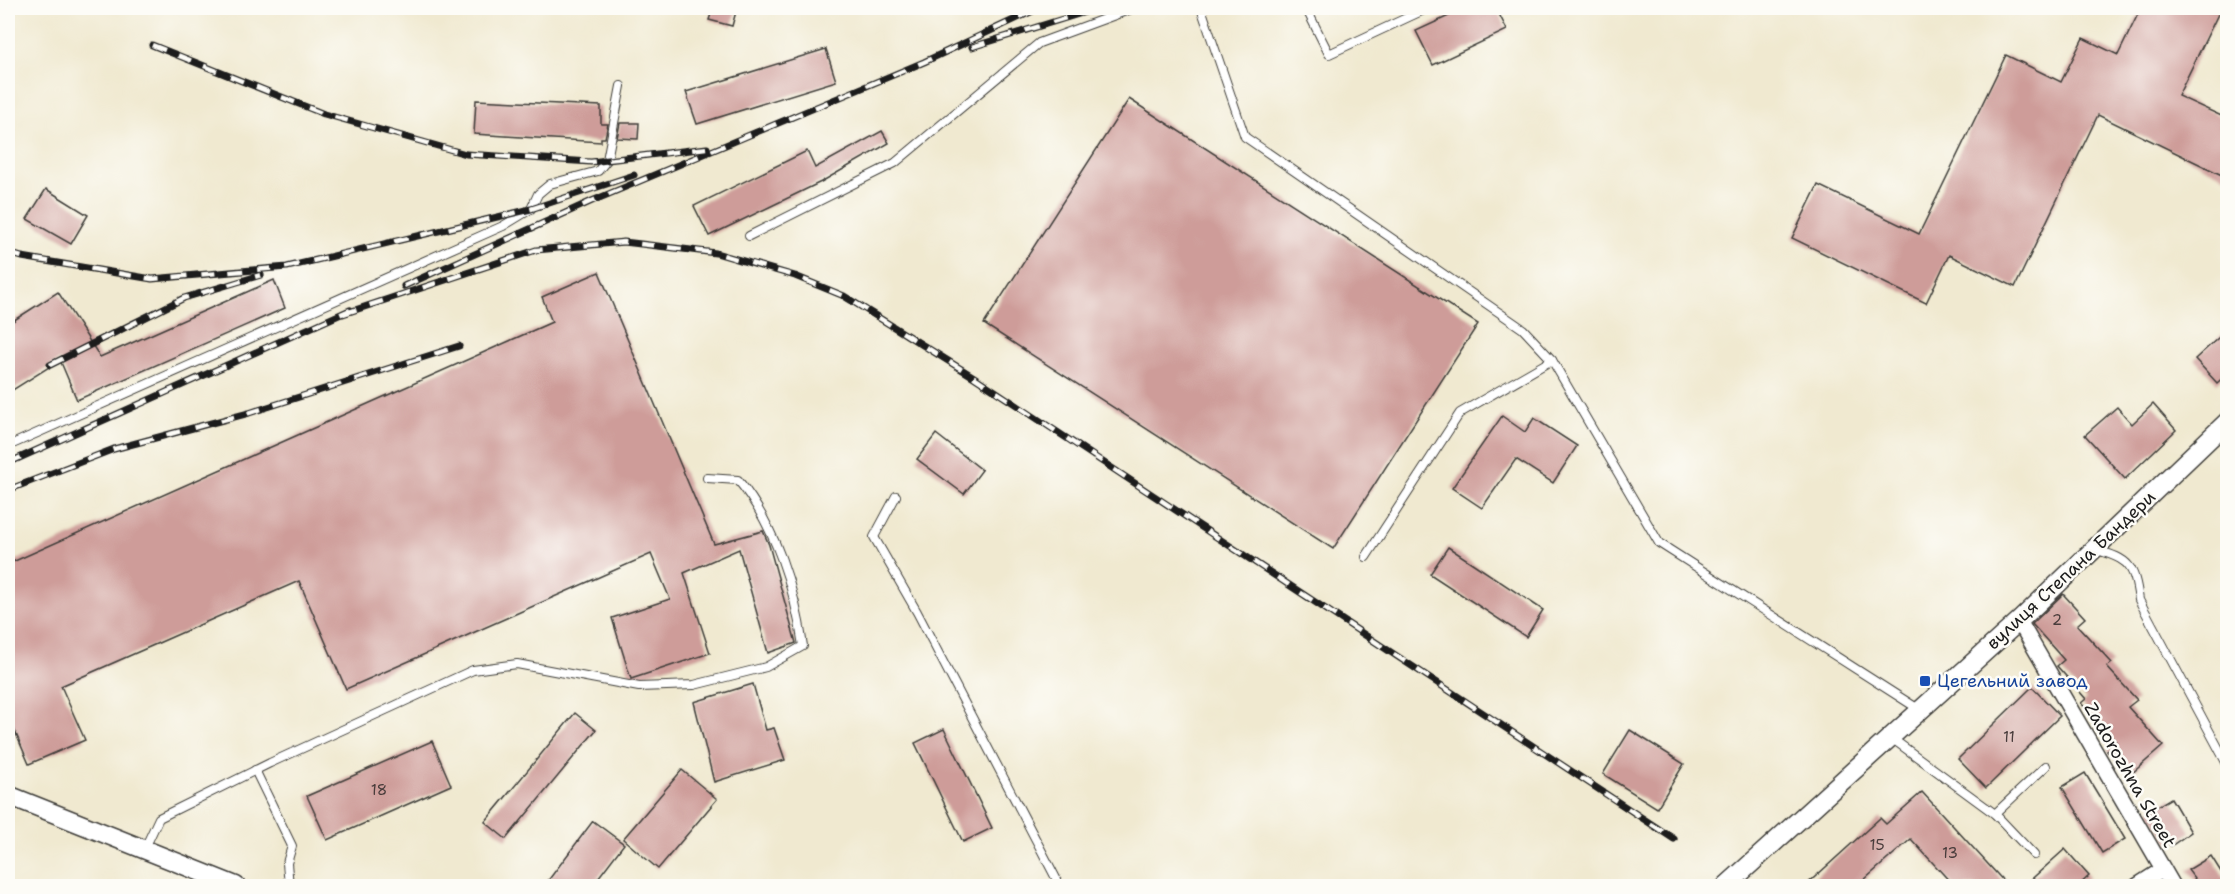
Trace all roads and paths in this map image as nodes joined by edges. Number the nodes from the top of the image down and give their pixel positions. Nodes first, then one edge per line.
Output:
1 (1134, 8) edge
2 (1201, 8) edge
3 (1306, 8) edge
4 (1428, 8) edge
5 (621, 86) dead end
6 (749, 236) dead end
7 (1552, 360) junction
8 (2228, 421) edge
9 (8, 446) edge
10 (707, 478) dead end
11 (896, 496) dead end
12 (2093, 549) junction
13 (1366, 557) dead end
14 (2019, 621) junction
15 (1920, 710) junction
16 (1890, 737) junction
17 (2046, 766) dead end
18 (2228, 766) edge
19 (255, 770) junction
20 (8, 795) edge
21 (1995, 814) junction
22 (143, 850) junction
23 (2034, 855) dead end
24 (2162, 870) junction
25 (236, 886) edge
26 (289, 886) edge
27 (1060, 886) edge
28 (1726, 886) edge
29 (2137, 886) edge
30 (2173, 886) edge

1 - 6 lane
2 - 7 lane
3 - 4 lane
5 - 9 lane
7 - 13 lane
7 - 15 lane
8 - 12 street, вулиця Степана Бандери
10 - 19 lane
11 - 27 lane
12 - 14 street, вулиця Степана Бандери
12 - 18 lane
14 - 15 street, вулиця Степана Бандери
14 - 24 street, Zadorozhna Street
15 - 16 street, вулиця Степана Бандери
16 - 21 lane
16 - 28 street, вулиця Степана Бандери
17 - 21 lane
19 - 22 lane
19 - 26 lane
20 - 22 street
21 - 23 lane
22 - 25 street
24 - 29 street
24 - 30 street, Zadorozhna Street

